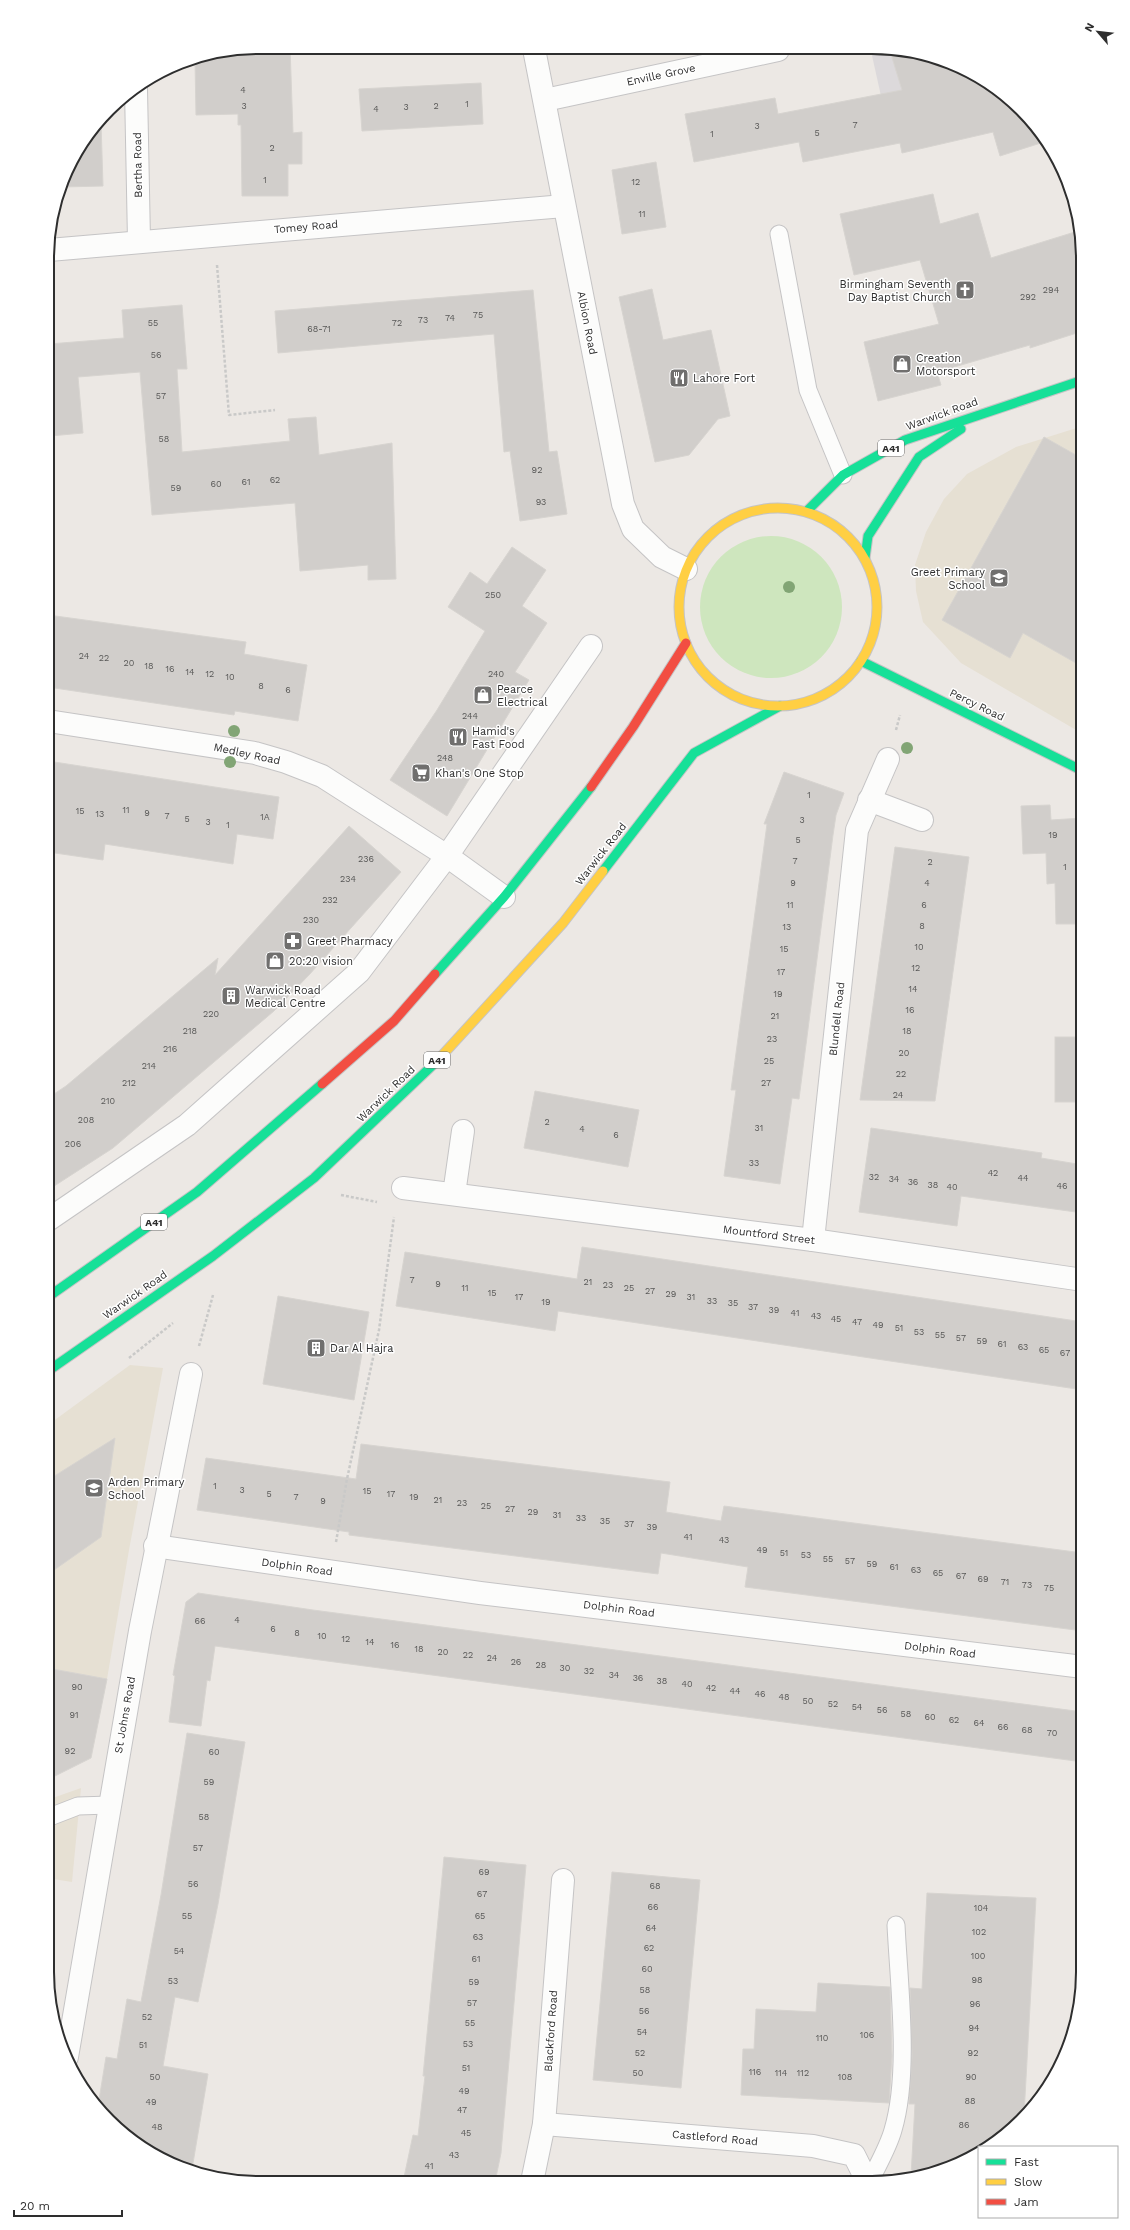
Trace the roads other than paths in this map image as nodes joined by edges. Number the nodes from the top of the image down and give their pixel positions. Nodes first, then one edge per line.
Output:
1 (535, 54) edge
2 (759, 54) edge
3 (136, 94) edge
4 (545, 100) junction
5 (564, 206) junction
6 (779, 234) dead end
7 (139, 241) junction
8 (54, 250) edge
9 (1076, 382) edge
10 (989, 410) junction
11 (843, 476) junction
12 (807, 511) junction
13 (865, 558) junction
14 (686, 569) junction
15 (686, 643) junction
16 (591, 646) dead end
17 (861, 661) junction
18 (780, 706) junction
19 (54, 722) edge
20 (888, 759) road end
21 (1076, 768) edge
22 (869, 800) junction
23 (922, 820) dead end
24 (447, 856) junction
25 (504, 897) junction
26 (463, 1131) dead end
27 (403, 1188) dead end
28 (454, 1194) junction
29 (54, 1216) edge
30 (813, 1240) junction
31 (1076, 1279) edge
32 (54, 1293) edge
33 (54, 1367) edge
34 (191, 1374) road end
35 (156, 1546) junction
36 (1076, 1666) edge
37 (110, 1805) junction
38 (54, 1815) edge
39 (563, 1880) dead end
40 (896, 1925) dead end
41 (69, 2047) edge
42 (544, 2124) junction
43 (533, 2176) edge
44 (864, 2176) edge
45 (871, 2176) edge

1 - 4 street, Albion Road
2 - 4 street, Enville Grove
3 - 7 street, Bertha Road
4 - 5 street, Albion Road
5 - 7 street, Tomey Road
5 - 14 street, Albion Road
6 - 11 lane
7 - 8 street, Tomey Road
9 - 10 main road, Warwick Road / A41
10 - 11 main road, Warwick Road / A41
10 - 13 main road, Warwick Road / A41
11 - 12 main road, Warwick Road / A41
12 - 13 main road
12 - 14 main road
13 - 17 main road
14 - 15 main road
15 - 18 main road
15 - 25 main road, A41
16 - 24 street
17 - 18 main road
17 - 21 main road, Percy Road
18 - 33 main road, Warwick Road / A41
19 - 24 street, Medley Road
20 - 22 street, Blundell Road
22 - 23 street
22 - 30 street, Blundell Road
24 - 25 street, Medley Road
24 - 29 street
25 - 32 main road, A41
26 - 28 street
27 - 28 street, Mountford Street
28 - 30 street, Mountford Street
30 - 31 street, Mountford Street
34 - 35 street, St Johns Road
35 - 36 street, Dolphin Road
35 - 37 street, St Johns Road
37 - 38 lane
37 - 41 street, St Johns Road
39 - 42 street, Blackford Road
40 - 45 lane
42 - 43 street, Blackford Road
42 - 44 street, Castleford Road

